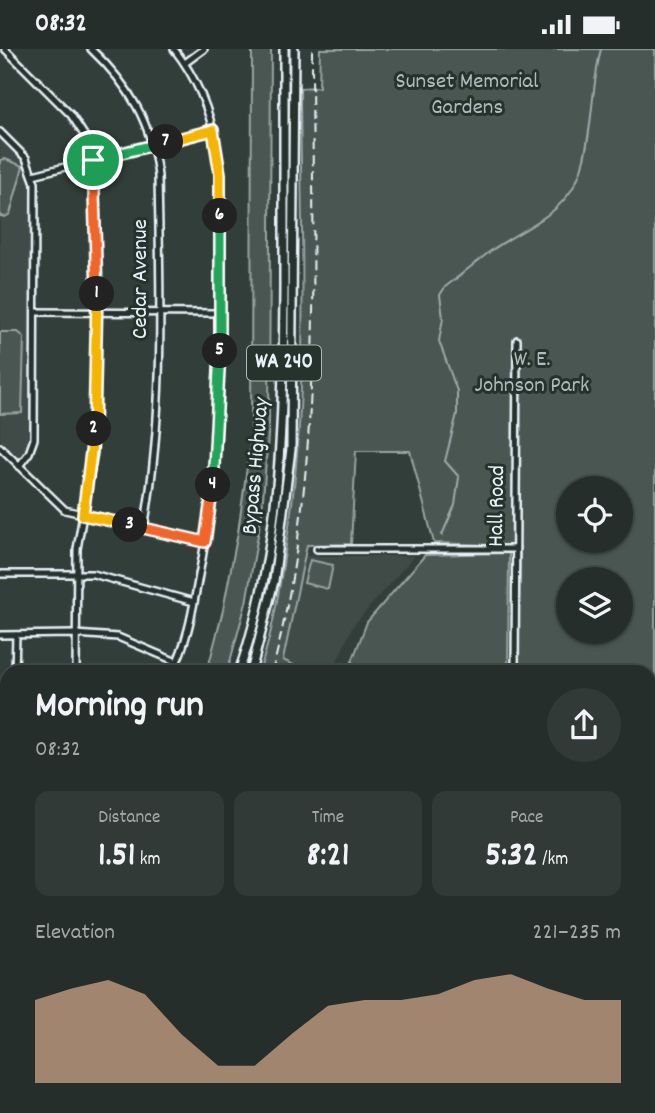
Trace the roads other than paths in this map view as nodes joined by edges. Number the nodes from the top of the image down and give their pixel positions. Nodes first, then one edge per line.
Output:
1 (5, 49) edge
2 (92, 49) edge
3 (174, 49) edge
4 (204, 49) edge
5 (284, 49) edge
6 (294, 49) edge
7 (185, 63) junction
8 (213, 130) junction
9 (0, 132) edge
10 (153, 145) junction
11 (93, 160) junction
12 (33, 175) junction
13 (35, 312) junction
14 (158, 312) junction
15 (97, 313) junction
16 (220, 313) junction
17 (517, 340) dead end
18 (0, 446) edge
19 (19, 466) junction
20 (83, 515) junction
21 (144, 528) junction
22 (205, 542) junction
23 (317, 549) dead end
24 (515, 549) junction
25 (0, 574) edge
26 (76, 574) junction
27 (194, 602) junction
28 (75, 634) junction
29 (0, 635) edge
30 (16, 635) junction
31 (177, 662) junction
32 (15, 665) edge
33 (76, 665) edge
34 (176, 665) edge
35 (241, 665) edge
36 (253, 665) edge
37 (514, 665) edge

1 - 11 street
2 - 10 street, Cedar Avenue
3 - 7 street
4 - 7 street
5 - 35 highway, Bypass Highway / WA 240
6 - 36 highway, Bypass Highway / WA 240
7 - 8 street
8 - 10 street
8 - 16 street
9 - 12 street
10 - 11 street
10 - 14 street, Cedar Avenue
11 - 12 street
11 - 15 street
12 - 13 street
13 - 15 street
13 - 19 street
14 - 15 street
14 - 16 street
14 - 21 street, Cedar Avenue
15 - 20 street
16 - 22 street
17 - 24 street, Hall Road
18 - 19 street
19 - 20 street
20 - 21 street
20 - 26 street
21 - 22 street
22 - 27 street
23 - 24 street
24 - 37 street, Hall Road
25 - 26 street
26 - 27 street
26 - 28 street
27 - 31 street
28 - 30 street
28 - 31 street
28 - 33 street
29 - 30 street
30 - 32 street
31 - 34 street

